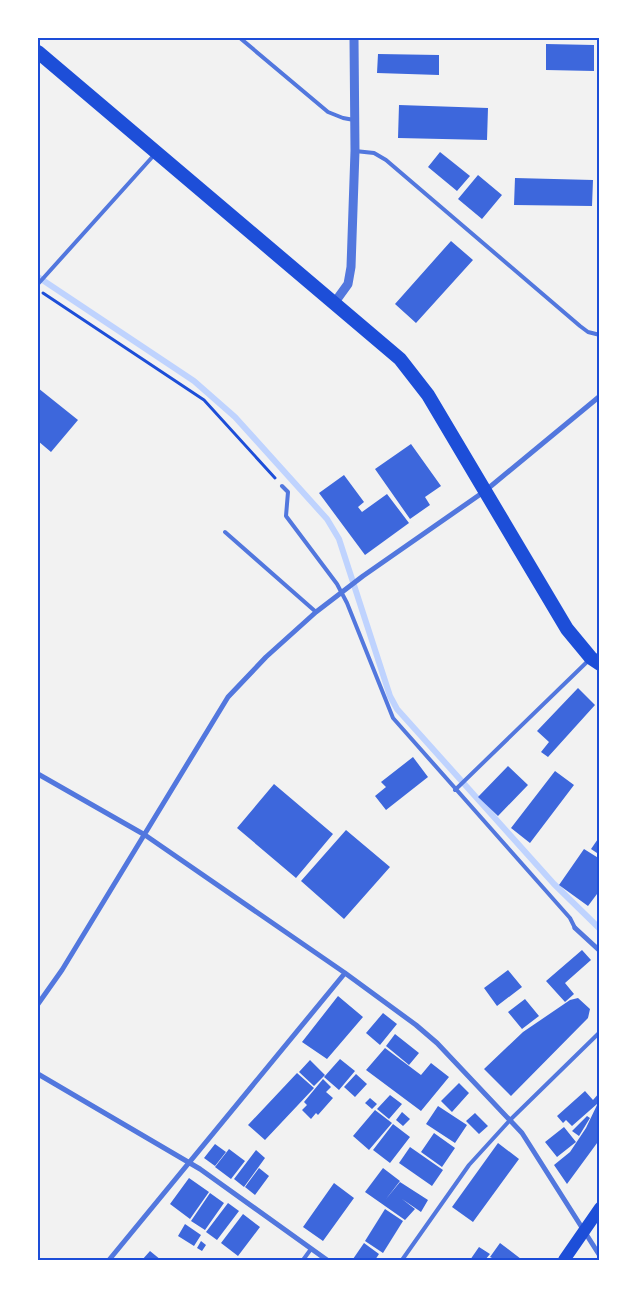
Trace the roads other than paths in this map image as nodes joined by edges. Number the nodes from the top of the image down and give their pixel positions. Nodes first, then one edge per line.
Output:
1 (240, 38) edge
2 (354, 38) edge
3 (38, 52) edge
4 (355, 120) junction
5 (355, 151) junction
6 (156, 152) junction
7 (38, 284) edge
8 (335, 302) junction
9 (600, 335) edge
10 (600, 396) edge
11 (282, 486) road end
12 (485, 491) junction
13 (224, 532) dead end
14 (341, 594) junction
15 (316, 612) junction
16 (595, 658) edge
17 (38, 774) edge
18 (456, 789) junction
19 (145, 835) junction
20 (575, 928) joint
21 (600, 951) edge
22 (345, 973) junction
23 (38, 1004) edge
24 (600, 1032) edge
25 (38, 1074) edge
26 (510, 1120) junction
27 (188, 1162) junction
28 (600, 1208) edge
29 (584, 1233) junction
30 (311, 1249) junction
31 (600, 1256) edge
32 (108, 1260) edge
33 (303, 1260) edge
34 (327, 1260) edge
35 (402, 1260) edge
36 (564, 1260) edge

1 - 4 lane
2 - 4 street
3 - 6 highway
4 - 5 street
5 - 8 street
5 - 9 lane
6 - 7 lane
6 - 8 highway
8 - 12 highway
10 - 12 street
11 - 14 lane
12 - 14 street
12 - 16 highway
13 - 15 lane
14 - 15 street
14 - 18 lane
15 - 19 street
16 - 18 lane
17 - 19 street
18 - 20 lane
19 - 22 street
19 - 23 street
20 - 21 street
22 - 26 street
22 - 27 street
24 - 26 lane
25 - 27 street
26 - 29 street
26 - 35 lane
27 - 30 street
27 - 32 street
28 - 29 main road
29 - 31 street
29 - 36 main road
30 - 33 lane
30 - 34 street

